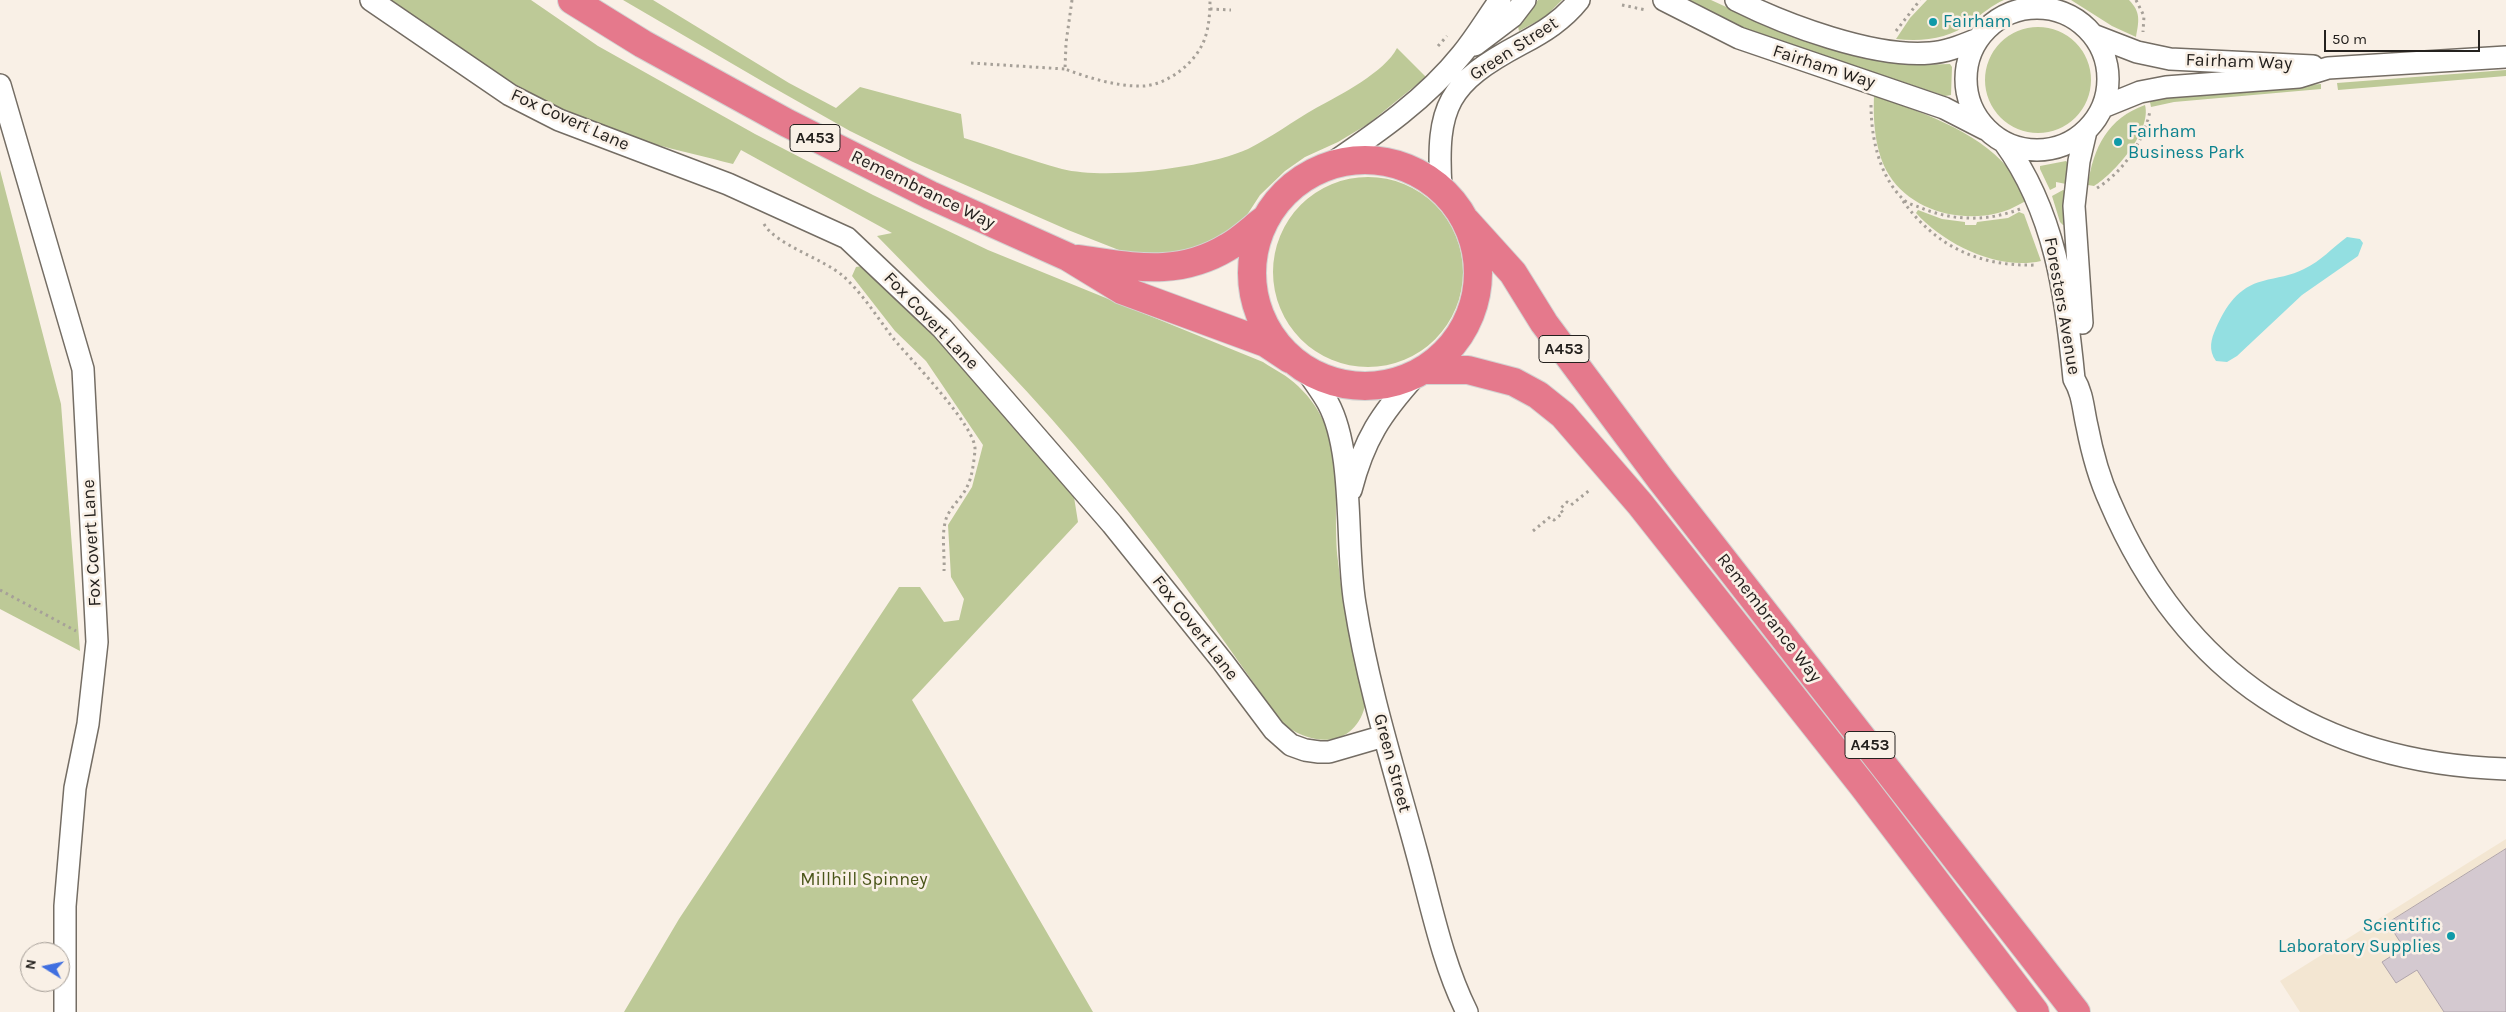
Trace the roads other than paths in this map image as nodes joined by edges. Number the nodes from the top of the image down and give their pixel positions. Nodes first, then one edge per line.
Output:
1 (371, 0) edge
2 (572, 0) edge
3 (1500, 0) edge
4 (1525, 0) edge
5 (1579, 0) edge
6 (1736, 0) edge
7 (1656, 6) edge
8 (2092, 35) junction
9 (1978, 39) junction
10 (1462, 54) junction
11 (2506, 57) edge
12 (2328, 68) junction
13 (0, 85) edge
14 (2103, 107) junction
15 (2086, 131) junction
16 (1996, 136) junction
17 (1331, 164) junction
18 (1441, 188) junction
19 (1265, 219) junction
20 (1466, 221) junction
21 (1068, 257) junction
22 (1298, 365) junction
23 (1420, 373) junction
24 (2081, 390) junction
25 (1347, 507) junction
26 (1384, 736) junction
27 (2506, 769) edge
28 (65, 1012) edge
29 (1467, 1012) edge
30 (2035, 1012) edge
31 (2076, 1012) edge

1 - 26 street, Fox Covert Lane
2 - 21 highway, Remembrance Way / A453
3 - 10 street, Green Street
4 - 10 street
5 - 18 street, Green Street
6 - 9 street, Fairham Way
7 - 16 street, Fairham Way
8 - 9 street
8 - 12 street, Fairham Way
8 - 14 street
9 - 16 street
10 - 17 street, Green Street
11 - 12 street, Fairham Way
12 - 14 street, Fairham Way
13 - 28 street, Fox Covert Lane
14 - 15 street
15 - 16 street
15 - 24 street, Foresters Avenue
16 - 24 street, Foresters Avenue
17 - 18 highway
17 - 19 highway
18 - 20 highway
19 - 21 highway, Remembrance Way / A453
19 - 22 highway
20 - 23 highway
20 - 31 highway, Remembrance Way / A453
21 - 22 highway, Remembrance Way / A453
22 - 23 highway, Remembrance Way
22 - 25 street, Green Street
23 - 25 street, Green Street
23 - 30 highway, Remembrance Way / A453
24 - 27 street, Foresters Avenue
25 - 26 street, Green Street
26 - 29 street, Green Street

